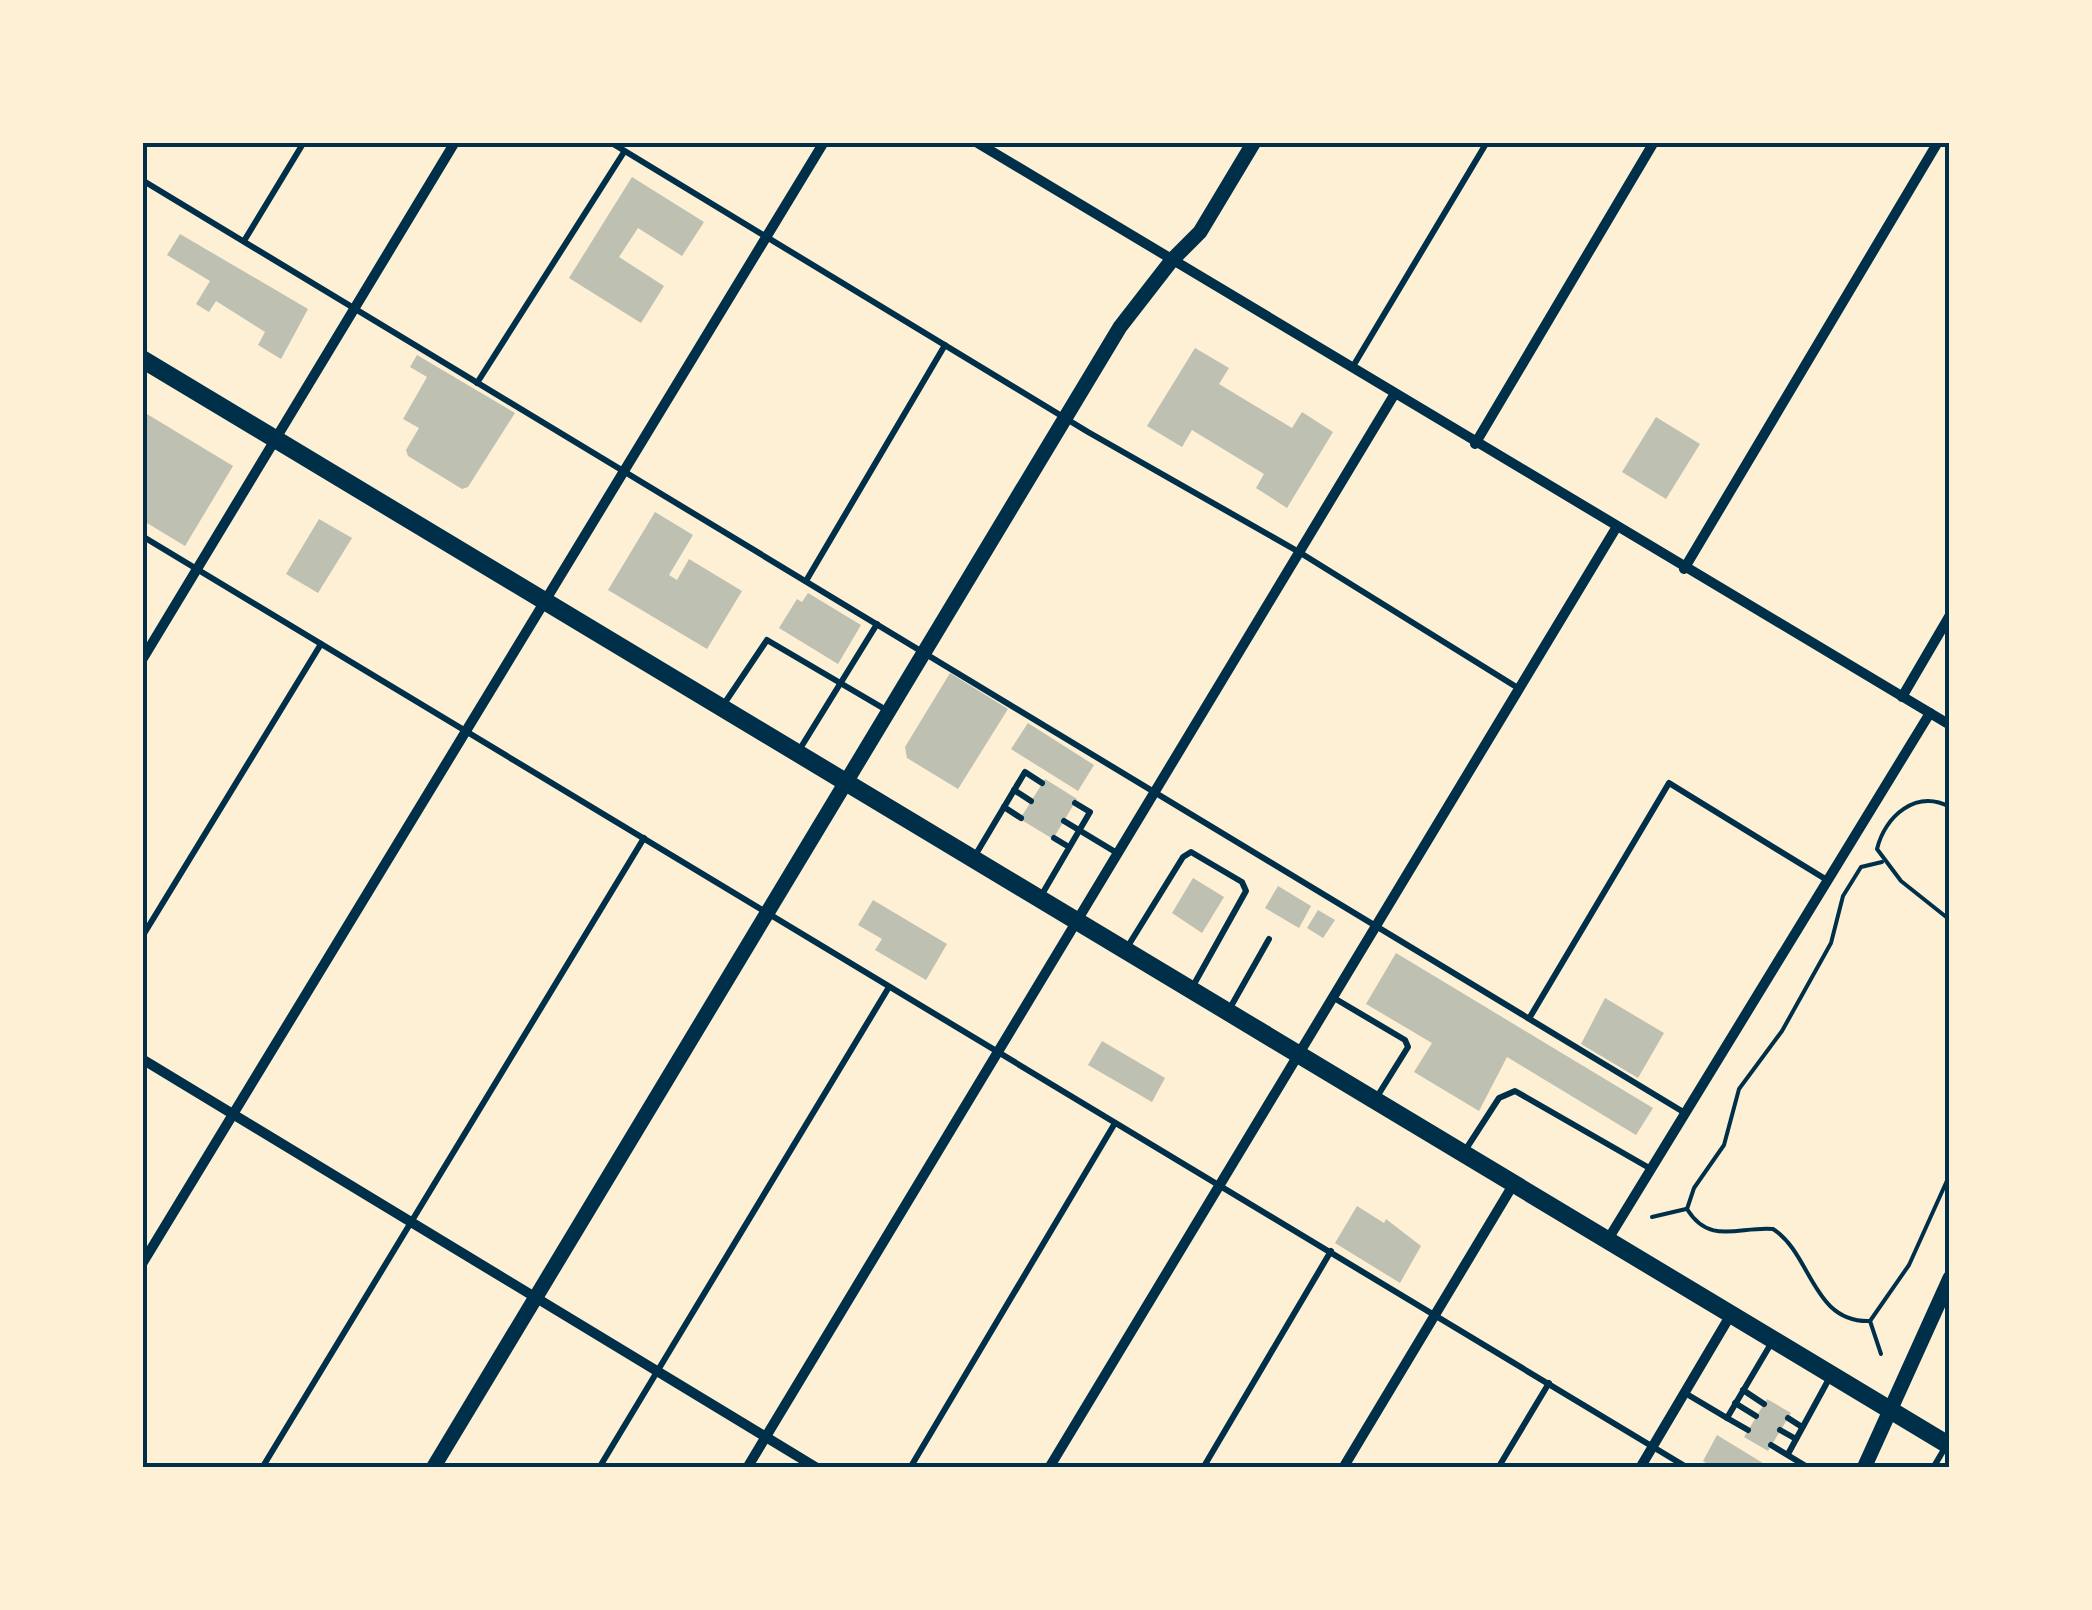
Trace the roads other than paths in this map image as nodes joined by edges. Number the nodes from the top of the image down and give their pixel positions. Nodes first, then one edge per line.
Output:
1 (304, 142) edge
2 (455, 142) edge
3 (610, 142) edge
4 (824, 142) edge
5 (976, 142) edge
6 (1254, 142) edge
7 (1487, 142) edge
8 (1654, 142) edge
9 (1938, 142) edge
10 (624, 151) junction
11 (142, 180) edge
12 (765, 236) junction
13 (244, 241) junction
14 (1172, 260) junction
15 (354, 309) junction
16 (945, 345) junction
17 (142, 358) edge
18 (1352, 370) junction
19 (478, 383) junction
20 (1394, 395) junction
21 (1065, 418) junction
22 (276, 439) junction
23 (1475, 444) junction
24 (623, 470) junction
25 (1616, 528) junction
26 (142, 536) edge
27 (1299, 552) junction
28 (197, 570) junction
29 (1684, 570) junction
30 (806, 581) junction
31 (544, 600) junction
32 (1950, 614) edge
33 (876, 624) junction
34 (321, 644) junction
35 (924, 654) junction
36 (142, 660) edge
37 (840, 684) junction
38 (1519, 688) junction
39 (1902, 697) junction
40 (722, 708) junction
41 (889, 711) junction
42 (1930, 713) junction
43 (1950, 725) edge
44 (466, 730) junction
45 (798, 753) junction
46 (846, 783) junction
47 (1042, 783) dead end
48 (1014, 790) junction
49 (1156, 790) junction
50 (1031, 801) dead end
51 (1075, 803) dead end
52 (1004, 807) junction
53 (1021, 818) dead end
54 (1064, 821) dead end
55 (1079, 830) junction
56 (644, 838) junction
57 (1054, 838) dead end
58 (1069, 848) junction
59 (1118, 854) junction
60 (972, 860) junction
61 (1828, 880) junction
62 (1039, 900) junction
63 (767, 913) junction
64 (1076, 922) junction
65 (1377, 924) junction
66 (142, 937) edge
67 (1268, 939) dead end
68 (1124, 951) junction
69 (889, 987) junction
70 (1190, 991) junction
71 (1332, 998) junction
72 (1227, 1013) junction
73 (1530, 1017) junction
74 (997, 1053) junction
75 (1298, 1056) junction
76 (142, 1058) edge
77 (1374, 1101) junction
78 (1686, 1113) junction
79 (233, 1115) junction
80 (1115, 1123) junction
81 (1463, 1155) junction
82 (1651, 1169) junction
83 (1219, 1185) junction
84 (1513, 1185) junction
85 (411, 1222) junction
86 (1607, 1242) junction
87 (1330, 1252) junction
88 (142, 1264) edge
89 (1950, 1278) edge
90 (534, 1297) junction
91 (1436, 1314) junction
92 (1730, 1316) junction
93 (1773, 1341) junction
94 (656, 1371) junction
95 (1831, 1376) junction
96 (1549, 1383) junction
97 (1743, 1390) junction
98 (1684, 1392) junction
99 (1735, 1403) junction
100 (1764, 1404) dead end
101 (1890, 1411) junction
102 (1756, 1416) dead end
103 (1727, 1418) junction
104 (1788, 1418) dead end
105 (1802, 1427) junction
106 (1748, 1430) dead end
107 (1780, 1430) dead end
108 (766, 1436) junction
109 (1796, 1440) junction
110 (1771, 1445) dead end
111 (1652, 1446) junction
112 (1948, 1446) edge
113 (1788, 1454) junction
114 (262, 1468) edge
115 (434, 1468) edge
116 (599, 1468) edge
117 (747, 1468) edge
118 (817, 1468) edge
119 (910, 1468) edge
120 (1049, 1468) edge
121 (1203, 1468) edge
122 (1343, 1468) edge
123 (1498, 1468) edge
124 (1640, 1468) edge
125 (1688, 1468) edge
126 (1809, 1468) edge
127 (1864, 1468) edge
128 (1933, 1468) edge

1 - 13 lane
2 - 15 street
3 - 10 lane
4 - 12 street
5 - 14 street
6 - 14 street
7 - 18 lane
8 - 23 street
9 - 29 street
10 - 12 lane
10 - 19 lane
11 - 13 lane
12 - 16 lane
12 - 24 street
13 - 15 lane
14 - 18 street
14 - 21 street
15 - 19 lane
15 - 22 street
16 - 21 lane
16 - 30 lane
17 - 22 main road
18 - 20 street
19 - 24 lane
20 - 23 street
20 - 27 street
21 - 27 lane
21 - 35 street
22 - 28 street
22 - 31 main road
23 - 25 street
24 - 30 lane
24 - 31 street
25 - 29 street
25 - 38 street
26 - 28 lane
27 - 38 lane
27 - 49 street
28 - 34 lane
28 - 36 street
29 - 39 street
30 - 33 lane
31 - 40 main road
31 - 44 street
32 - 39 street
33 - 35 lane
33 - 37 lane
34 - 44 lane
34 - 66 lane
35 - 41 street
35 - 49 lane
37 - 40 lane
37 - 41 lane
37 - 45 lane
38 - 65 street
39 - 42 street
40 - 45 main road
41 - 46 street
42 - 43 street
42 - 61 street
44 - 56 lane
44 - 79 street
45 - 46 main road
46 - 60 main road
46 - 63 street
47 - 48 lane
48 - 50 lane
48 - 52 lane
49 - 59 street
49 - 65 lane
51 - 55 lane
52 - 53 lane
52 - 60 lane
54 - 55 lane
55 - 58 lane
55 - 59 lane
56 - 63 lane
56 - 85 lane
57 - 58 lane
58 - 62 lane
59 - 64 street
60 - 62 main road
61 - 73 lane
61 - 78 street
62 - 64 main road
63 - 69 lane
63 - 90 street
64 - 68 main road
64 - 74 street
65 - 71 street
65 - 73 lane
67 - 72 lane
68 - 70 main road
68 - 70 lane
69 - 74 lane
69 - 94 lane
70 - 72 main road
71 - 75 street
71 - 77 lane
72 - 75 main road
73 - 78 lane
74 - 80 lane
74 - 108 street
75 - 77 main road
75 - 83 street
76 - 79 street
77 - 81 main road
78 - 82 street
79 - 85 street
79 - 88 street
80 - 83 lane
80 - 119 lane
81 - 82 lane
81 - 84 main road
82 - 86 street
83 - 87 lane
83 - 120 street
84 - 86 main road
84 - 91 street
85 - 90 street
85 - 114 lane
86 - 92 main road
87 - 91 lane
87 - 121 lane
89 - 101 street
90 - 94 street
90 - 115 street
91 - 96 lane
91 - 122 street
92 - 93 main road
92 - 98 street
93 - 95 main road
93 - 97 lane
94 - 108 street
94 - 116 lane
95 - 101 main road
95 - 105 lane
96 - 111 lane
96 - 123 lane
97 - 99 lane
97 - 100 lane
98 - 103 lane
98 - 111 street
99 - 102 lane
99 - 103 lane
101 - 112 main road
101 - 127 street
103 - 106 lane
104 - 105 lane
105 - 109 lane
107 - 109 lane
108 - 117 street
108 - 118 street
109 - 113 lane
110 - 113 lane
111 - 124 street
111 - 125 lane
112 - 128 lane
113 - 126 lane

